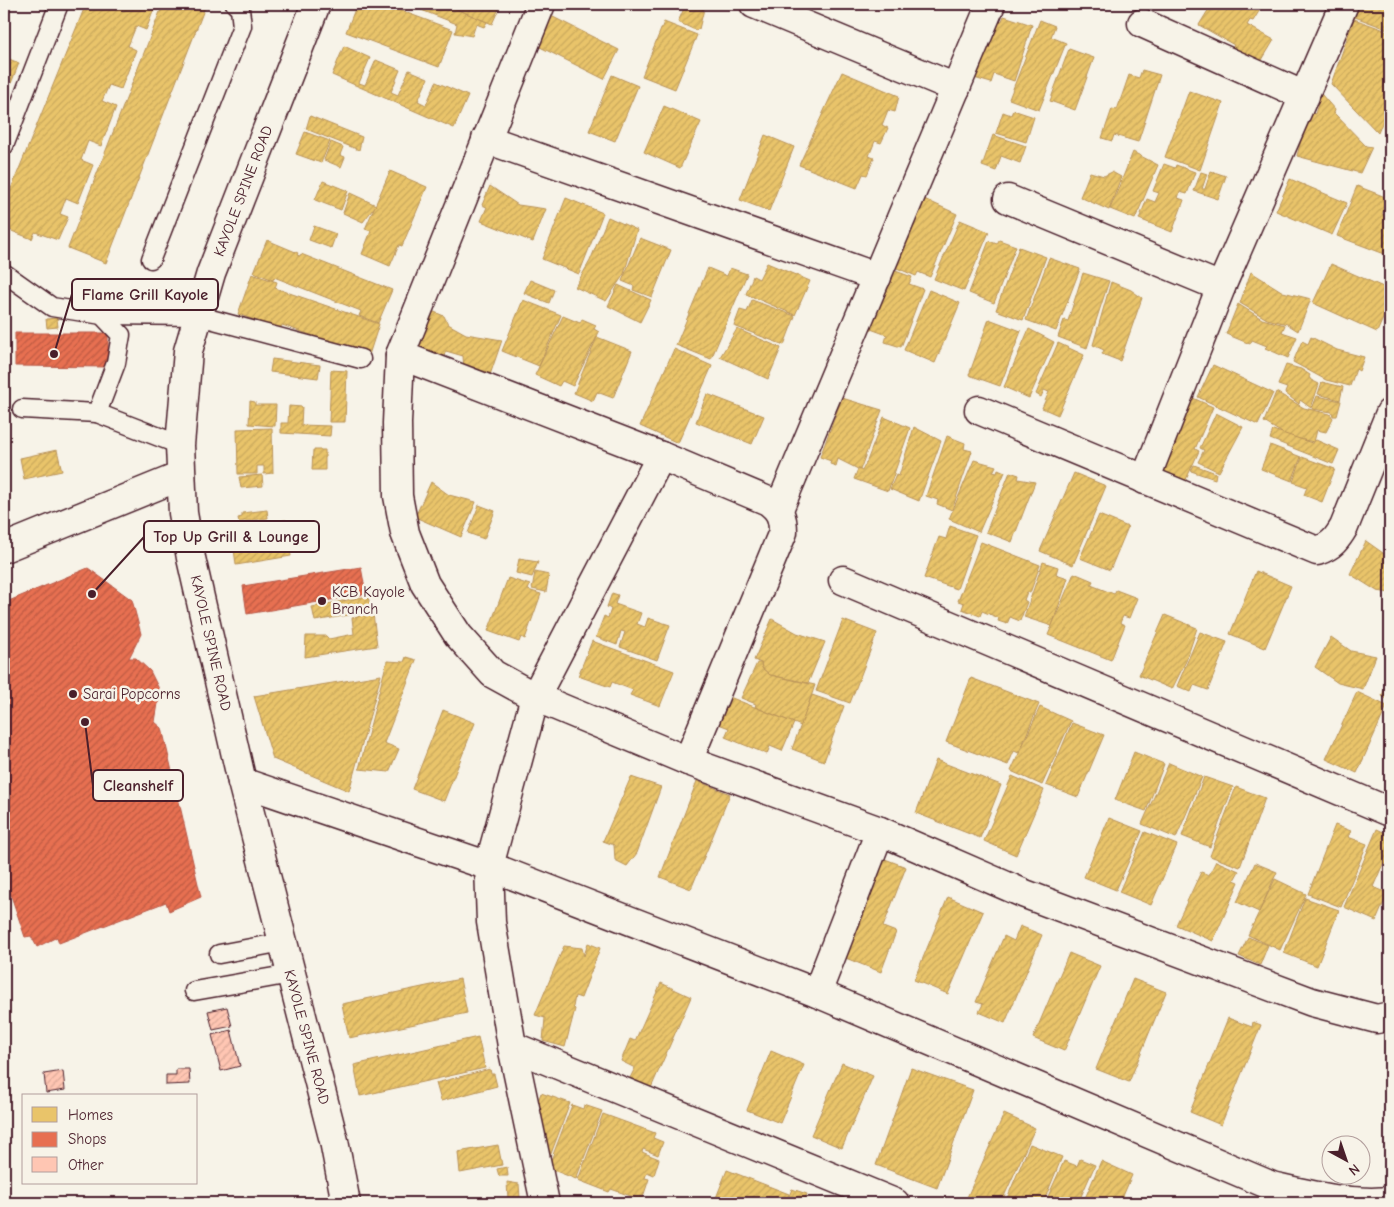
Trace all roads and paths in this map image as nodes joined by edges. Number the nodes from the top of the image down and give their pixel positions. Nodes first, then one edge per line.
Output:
1 (59, 4) edge
2 (235, 4) edge
3 (316, 4) edge
4 (542, 4) edge
5 (754, 4) edge
6 (991, 4) edge
7 (1344, 4) edge
8 (1142, 23) dead end
9 (956, 88) junction
10 (1305, 96) junction
11 (486, 139) junction
12 (4, 146) edge
13 (1008, 198) dead end
14 (151, 259) dead end
15 (4, 273) edge
16 (877, 277) junction
17 (1221, 287) junction
18 (102, 315) junction
19 (199, 316) junction
20 (400, 355) junction
21 (361, 359) dead end
22 (22, 409) dead end
23 (979, 410) dead end
24 (97, 413) junction
25 (1390, 413) edge
26 (180, 445) junction
27 (661, 456) junction
28 (181, 476) junction
29 (1145, 480) junction
30 (779, 509) junction
31 (4, 548) edge
32 (843, 580) dead end
33 (535, 697) junction
34 (688, 761) junction
35 (242, 782) junction
36 (1390, 812) edge
37 (880, 831) junction
38 (489, 866) junction
39 (283, 942) junction
40 (219, 954) dead end
41 (290, 974) junction
42 (194, 991) dead end
43 (817, 993) junction
44 (1390, 1016) edge
45 (512, 1046) junction
46 (1390, 1201) edge
47 (346, 1203) edge
48 (545, 1203) edge
49 (895, 1203) edge

1 - 12 lane
2 - 14 lane
3 - 19 street, KAYOLE SPINE ROAD
4 - 11 street
5 - 9 street
6 - 9 street
7 - 10 street
8 - 10 street
9 - 16 street
10 - 17 street
11 - 16 street
11 - 20 street
13 - 17 street
15 - 18 lane
16 - 30 street
17 - 29 street
18 - 19 lane
18 - 24 lane
19 - 21 lane
19 - 26 street, KAYOLE SPINE ROAD
20 - 27 street
20 - 33 street
22 - 24 lane
23 - 29 street
24 - 26 lane
25 - 29 street
26 - 28 street, KAYOLE SPINE ROAD
27 - 30 street
27 - 33 street
28 - 31 street
28 - 35 street, KAYOLE SPINE ROAD
30 - 34 street
32 - 36 street
33 - 34 street
33 - 38 street
34 - 37 street
35 - 38 street
35 - 39 street, KAYOLE SPINE ROAD
37 - 43 street
37 - 44 street
38 - 43 street
38 - 45 street
39 - 40 lane
39 - 41 street, KAYOLE SPINE ROAD
41 - 42 lane
41 - 47 street, KAYOLE SPINE ROAD
43 - 46 street
45 - 48 street
45 - 49 street

